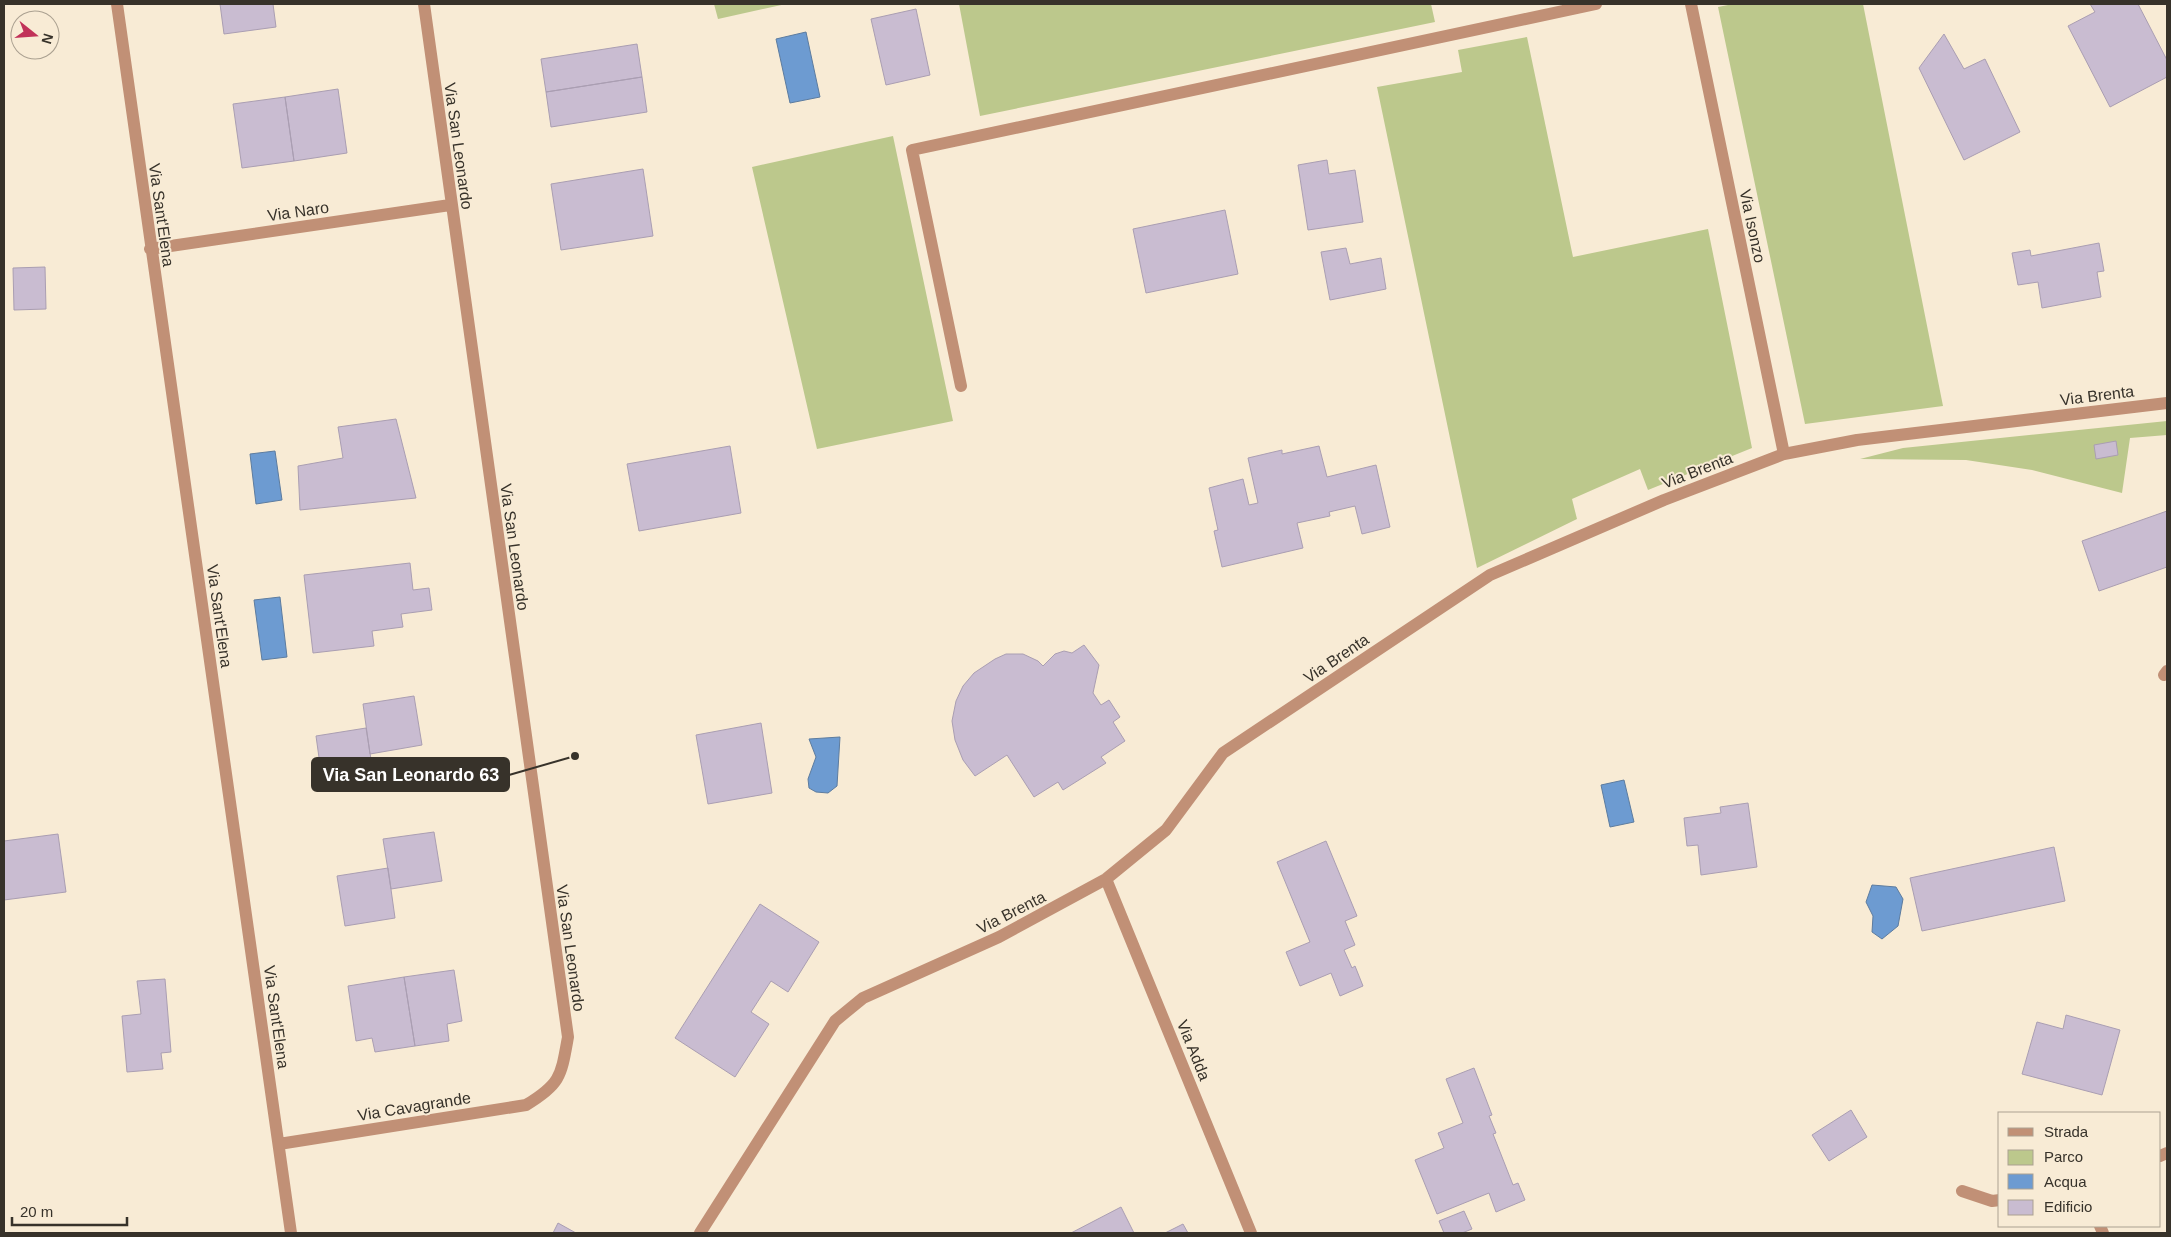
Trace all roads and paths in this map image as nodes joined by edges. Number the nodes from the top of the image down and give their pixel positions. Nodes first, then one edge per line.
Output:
1 (117, 4) edge
2 (424, 4) edge
3 (1596, 4) edge
4 (1691, 4) edge
5 (450, 205) junction
6 (150, 249) junction
7 (961, 386) dead end
8 (2167, 403) edge
9 (1784, 454) junction
10 (1106, 879) junction
11 (549, 1091) joint
12 (279, 1144) junction
13 (1962, 1191) dead end
14 (1998, 1200) edge
15 (291, 1233) edge
16 (700, 1233) edge
17 (1251, 1233) edge

1 - 6 street, Via Sant'Elena
2 - 5 street, Via San Leonardo
3 - 7 street
4 - 9 street, Via Isonzo
5 - 6 street, Via Naro
5 - 11 street, Via San Leonardo
6 - 12 street, Via Sant'Elena
8 - 9 street, Via Brenta
9 - 10 street, Via Brenta
10 - 16 street, Via Brenta
10 - 17 street, Via Adda
11 - 12 street, Via Cavagrande
12 - 15 street, Via Sant'Elena
13 - 14 street

